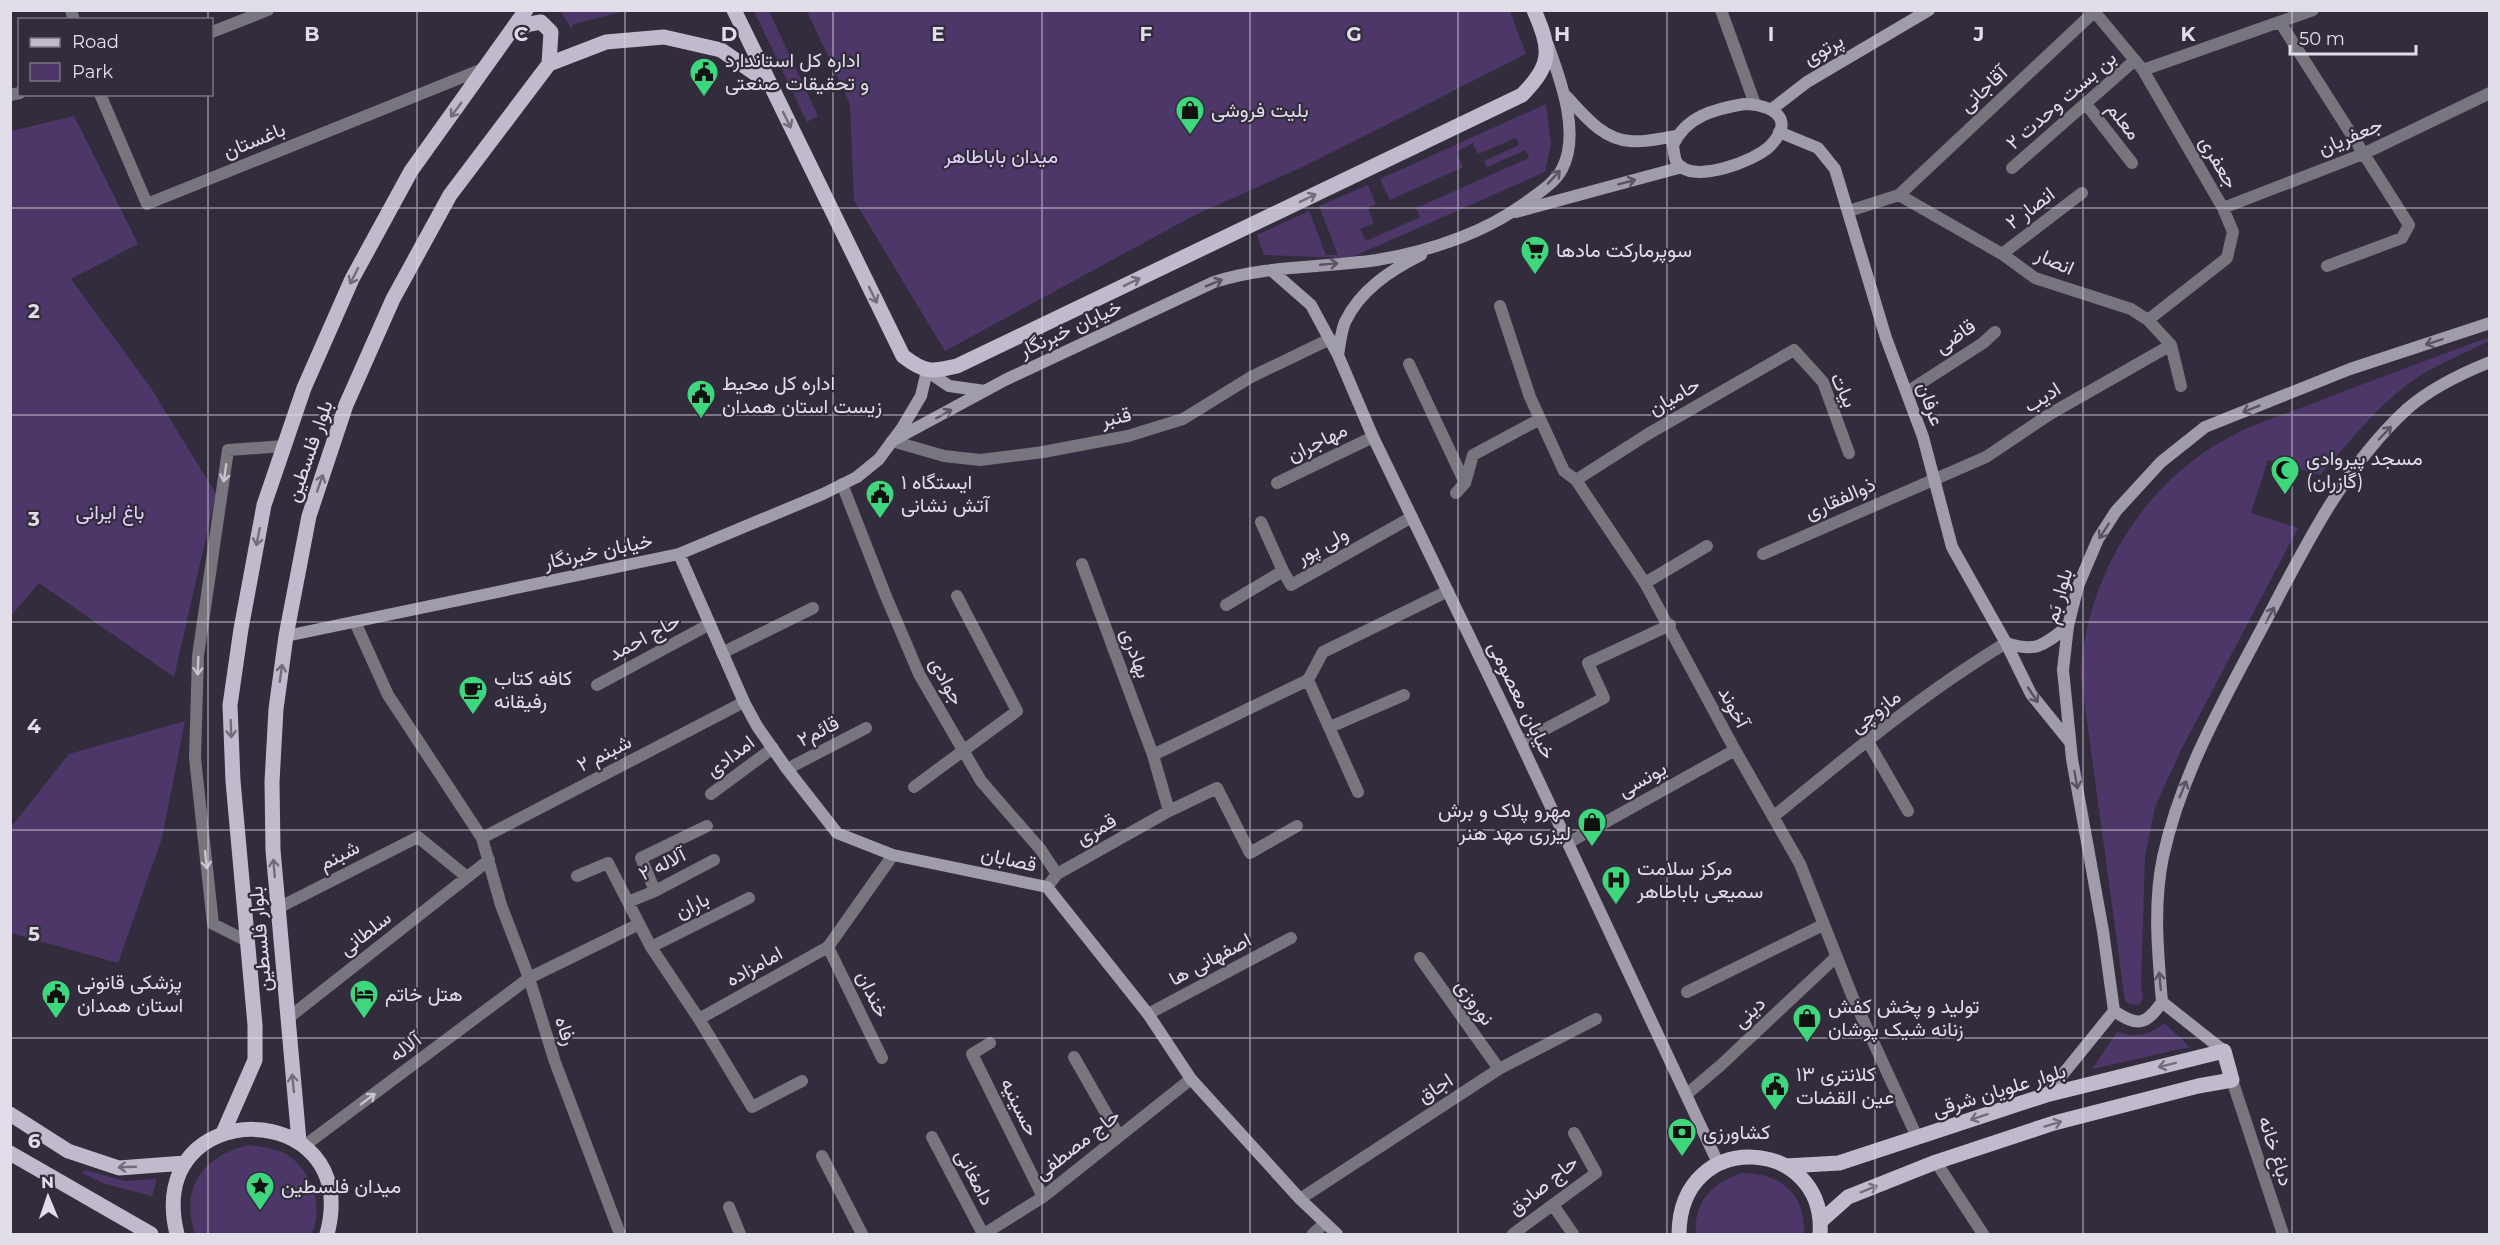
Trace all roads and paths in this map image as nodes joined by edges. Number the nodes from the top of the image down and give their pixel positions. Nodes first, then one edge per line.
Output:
1 (268, 10) edge
2 (526, 10) edge
3 (734, 10) edge
4 (1534, 10) edge
5 (1721, 10) edge
6 (1929, 10) edge
7 (2313, 10) edge
8 (2093, 11) edge
9 (2280, 22) junction
10 (513, 30) junction
11 (213, 32) edge
12 (1548, 45) junction
13 (549, 64) junction
14 (2139, 65) junction
15 (485, 68) junction
16 (770, 83) junction
17 (2490, 93) edge
18 (101, 96) edge
19 (1566, 96) junction
20 (1755, 104) junction
21 (2085, 104) junction
22 (1772, 109) junction
23 (1779, 132) junction
24 (1677, 136) junction
25 (2363, 154) junction
26 (2132, 163) dead end
27 (1682, 167) junction
28 (2012, 168) dead end
29 (2082, 193) dead end
30 (1899, 195) junction
31 (2223, 208) junction
32 (1849, 211) junction
33 (1509, 214) junction
34 (1437, 247) junction
35 (2002, 254) junction
36 (2327, 266) dead end
37 (1270, 270) junction
38 (1500, 306) dead end
39 (2148, 320) junction
40 (2490, 323) edge
41 (1995, 332) dead end
42 (1330, 339) junction
43 (2170, 345) junction
44 (1794, 350) joint
45 (1338, 355) junction
46 (2490, 362) edge
47 (1409, 364) dead end
48 (927, 371) junction
49 (2181, 386) dead end
50 (986, 391) junction
51 (1906, 392) junction
52 (1540, 419) junction
53 (1373, 437) junction
54 (892, 441) junction
55 (284, 446) junction
56 (1849, 453) dead end
57 (1933, 479) junction
58 (1576, 480) junction
59 (1277, 483) dead end
60 (1465, 483) junction
61 (842, 484) junction
62 (1456, 493) dead end
63 (1412, 518) junction
64 (1261, 522) dead end
65 (1707, 546) dead end
66 (679, 554) junction
67 (1763, 554) dead end
68 (1082, 564) dead end
69 (1283, 571) junction
70 (1645, 583) junction
71 (1448, 591) junction
72 (957, 596) dead end
73 (1226, 605) dead end
74 (813, 608) dead end
75 (355, 622) junction
76 (710, 624) junction
77 (1670, 626) junction
78 (2068, 626) junction
79 (286, 636) junction
80 (2006, 643) junction
81 (722, 653) junction
82 (1308, 680) junction
83 (597, 685) dead end
84 (1404, 694) dead end
85 (744, 702) junction
86 (867, 728) dead end
87 (1330, 728) junction
88 (1867, 740) junction
89 (2070, 741) junction
90 (1521, 742) junction
91 (772, 748) junction
92 (1735, 750) junction
93 (963, 751) junction
94 (1153, 755) junction
95 (787, 769) junction
96 (914, 787) dead end
97 (1358, 792) dead end
98 (711, 794) dead end
99 (1169, 811) junction
100 (1908, 811) dead end
101 (1773, 817) junction
102 (707, 826) dead end
103 (1297, 826) dead end
104 (482, 838) junction
105 (1568, 843) junction
106 (893, 855) junction
107 (489, 860) junction
108 (714, 860) dead end
109 (1056, 874) junction
110 (577, 876) dead end
111 (467, 877) junction
112 (1047, 887) junction
113 (655, 891) junction
114 (749, 898) dead end
115 (627, 902) junction
116 (278, 908) junction
117 (639, 924) junction
118 (1823, 925) junction
119 (1291, 938) dead end
120 (247, 941) junction
121 (651, 947) junction
122 (828, 947) junction
123 (1836, 957) junction
124 (1420, 958) dead end
125 (529, 978) junction
126 (1687, 992) dead end
127 (2162, 1002) junction
128 (2114, 1011) junction
129 (1148, 1014) junction
130 (288, 1018) junction
131 (699, 1019) junction
132 (1596, 1019) dead end
133 (990, 1043) dead end
134 (2224, 1051) junction
135 (1074, 1057) dead end
136 (882, 1058) dead end
137 (1499, 1069) junction
138 (1191, 1079) junction
139 (2232, 1080) junction
140 (802, 1081) dead end
141 (1687, 1094) junction
142 (2046, 1095) junction
143 (10, 1114) edge
144 (223, 1133) junction
145 (1574, 1133) dead end
146 (1119, 1136) junction
147 (932, 1137) dead end
148 (1917, 1137) junction
149 (302, 1144) junction
150 (10, 1153) edge
151 (822, 1156) dead end
152 (1936, 1162) junction
153 (185, 1163) junction
154 (1718, 1163) junction
155 (1786, 1166) junction
156 (1042, 1197) junction
157 (1300, 1199) junction
158 (1553, 1205) junction
159 (729, 1207) dead end
160 (1325, 1223) junction
161 (1821, 1228) edge
162 (151, 1234) edge
163 (177, 1234) edge
164 (328, 1234) edge
165 (620, 1234) edge
166 (740, 1234) edge
167 (862, 1234) edge
168 (983, 1234) edge
169 (1313, 1234) edge
170 (1337, 1234) edge
171 (1513, 1234) edge
172 (1574, 1234) edge
173 (1678, 1234) edge
174 (1983, 1234) edge
175 (2283, 1234) edge

1 - 11 street
2 - 10 main road, بلوار فلسطین
3 - 16 main road
4 - 12 main road
5 - 20 street
6 - 22 main road, پرتوی
7 - 9 street
8 - 14 street, جعفری
8 - 30 street, آقاجانی
9 - 14 street
9 - 25 street
10 - 13 main road
10 - 15 main road, بلوار فلسطین
12 - 19 main road
48 -> 12 main road
13 - 16 main road
79 -> 13 main road, بلوار فلسطین
14 - 21 street, بن بست وحدت ۲
14 - 31 street, جعفری
15 - 18 street, باغستان
15 -> 55 main road, بلوار فلسطین
16 -> 48 main road
17 - 25 street, جعفریان
19 - 24 main road
33 -> 19 main road
20 - 22 main road
20 - 24 main road
21 - 26 street, معلم
21 - 28 street, بن بست وحدت ۲
22 - 23 main road
23 - 27 main road
23 - 32 main road, عرفان
24 - 27 main road
25 - 31 street, جعفریان
25 - 36 street
33 -> 27 main road
29 - 35 street, انصار ۲
30 - 32 street
30 - 35 street, انصار
31 - 39 street, جعفری
32 - 51 main road, عرفان
33 - 34 main road
37 -> 34 main road, خیابان خبرنگار
34 - 45 main road
35 - 39 street, انصار
37 - 42 main road, خیابان معصومی
50 -> 37 main road, خیابان خبرنگار
38 - 52 street, آخوند
39 - 43 street, انصار
40 -> 78 main road, بلوار بَم
41 - 51 street, قاضی
42 - 45 main road, خیابان معصومی
42 - 54 street, قنبر
43 - 49 street, انصار
43 - 57 street, ادیب
44 - 56 street, بیات
44 - 58 street, حامیان
45 - 53 main road, خیابان معصومی
127 -> 46 main road
47 - 60 street
48 - 50 main road
48 - 54 main road, خیابان خبرنگار
54 -> 50 main road, خیابان خبرنگار
51 - 57 main road, عرفان
52 - 58 street, آخوند
52 - 60 street
53 - 59 street, مهاجران
53 - 63 main road, خیابان معصومی
54 - 61 main road, خیابان خبرنگار
55 -> 120 main road, بلوار فلسطین
55 -> 120 street
57 - 67 street, ذوالفقاری
57 - 80 main road, عرفان
58 - 70 street, آخوند
60 - 62 street
61 - 66 main road, خیابان خبرنگار
61 - 93 street, جوادی
63 - 69 street, ولی پور
63 - 71 main road, خیابان معصومی
64 - 69 street
65 - 70 street
66 - 75 main road, خیابان خبرنگار
66 - 76 main road, قصابان
68 - 94 street, بهادری
69 - 73 street, ولی پور
70 - 77 street, آخوند
71 - 82 street
71 - 90 main road, خیابان معصومی
72 - 93 street
74 - 81 street
75 - 79 main road, خیابان خبرنگار
75 - 104 street, رفاه
76 - 81 main road, قصابان
76 - 83 street, حاج احمد
77 - 90 street
77 - 92 street, آخوند
78 - 80 main road
78 - 89 main road, بلوار بَم
116 -> 79 main road, بلوار فلسطین
80 - 88 street, مازوچی
80 -> 89 main road, عرفان
81 - 85 main road, قصابان
82 - 87 street
82 - 94 street
84 - 87 street
85 - 91 main road, قصابان
85 - 104 street, شبنم ۲
86 - 95 street, قائم۲
87 - 97 street
88 - 100 street
88 - 101 street, مازوچی
89 -> 128 main road, بلوار بَم
90 - 105 main road, خیابان معصومی
91 - 95 main road, قصابان
91 - 98 street, امدادی
92 - 101 street, آخوند
92 - 105 street, یونسی
93 - 96 street
93 - 109 street, جوادی
94 - 99 street, بهادری
95 - 106 main road, قصابان
99 - 103 street, قمری
99 - 109 street, قمری
101 - 118 street, آخوند
102 - 113 street
104 - 107 street, رفاه
105 - 141 main road, خیابان معصومی
106 - 112 main road, قصابان
106 - 122 street, امامزاده
107 - 111 street, سلطانی
107 - 125 street, رفاه
108 - 113 street, آلاله ۲
109 - 112 street, قمری
110 - 115 street
111 - 116 street, شبنم
111 - 130 street, سلطانی
112 - 129 main road, قصابان
113 - 115 street, آلاله ۲
114 - 121 street, باران
115 - 117 street
116 - 130 main road, بلوار فلسطین
117 - 121 street
117 - 125 street
118 - 123 street, آخوند
118 - 126 street
119 - 129 street, اصفهانی ها
120 - 144 main road, بلوار فلسطین
121 - 131 street
122 - 131 street, امامزاده
122 - 136 street, خندان
123 - 141 street, دینی
123 - 148 street, آخوند
124 - 137 street, نوروزی
149 -> 125 street, آلاله
125 - 165 street, رفاه
127 - 128 main road
127 - 134 main road
128 - 142 main road
129 - 138 main road, قصابان
149 -> 130 main road, بلوار فلسطین
131 - 140 street
132 - 137 street, اجاق
133 - 156 street, حسینیه
134 - 139 main road
134 -> 142 main road, بلوار علویان شرقی
135 - 146 street
137 - 157 street, اجاق
138 - 146 street, حاج مصطفی
138 - 157 main road, قصابان
152 -> 139 main road
139 - 175 street, دباغ خانه
141 - 154 main road, خیابان معصومی
142 -> 148 main road, بلوار علویان شرقی
153 -> 143 main road
144 - 149 main road
144 - 153 main road
145 - 158 street, حاج صادق
146 - 156 street, حاج مصطفی
147 - 168 street, دامغانی
148 - 155 main road, بلوار علویان شرقی
149 - 164 main road
150 - 162 main road
151 - 167 street
161 -> 152 main road
152 - 174 street
153 - 163 main road
154 - 155 main road
154 - 173 main road
155 - 161 main road
156 - 168 street, حاج مصطفی
157 - 160 main road, قصابان
158 - 171 street, حاج صادق
158 - 172 street
159 - 166 street
160 - 169 street
160 - 170 main road, قصابان

